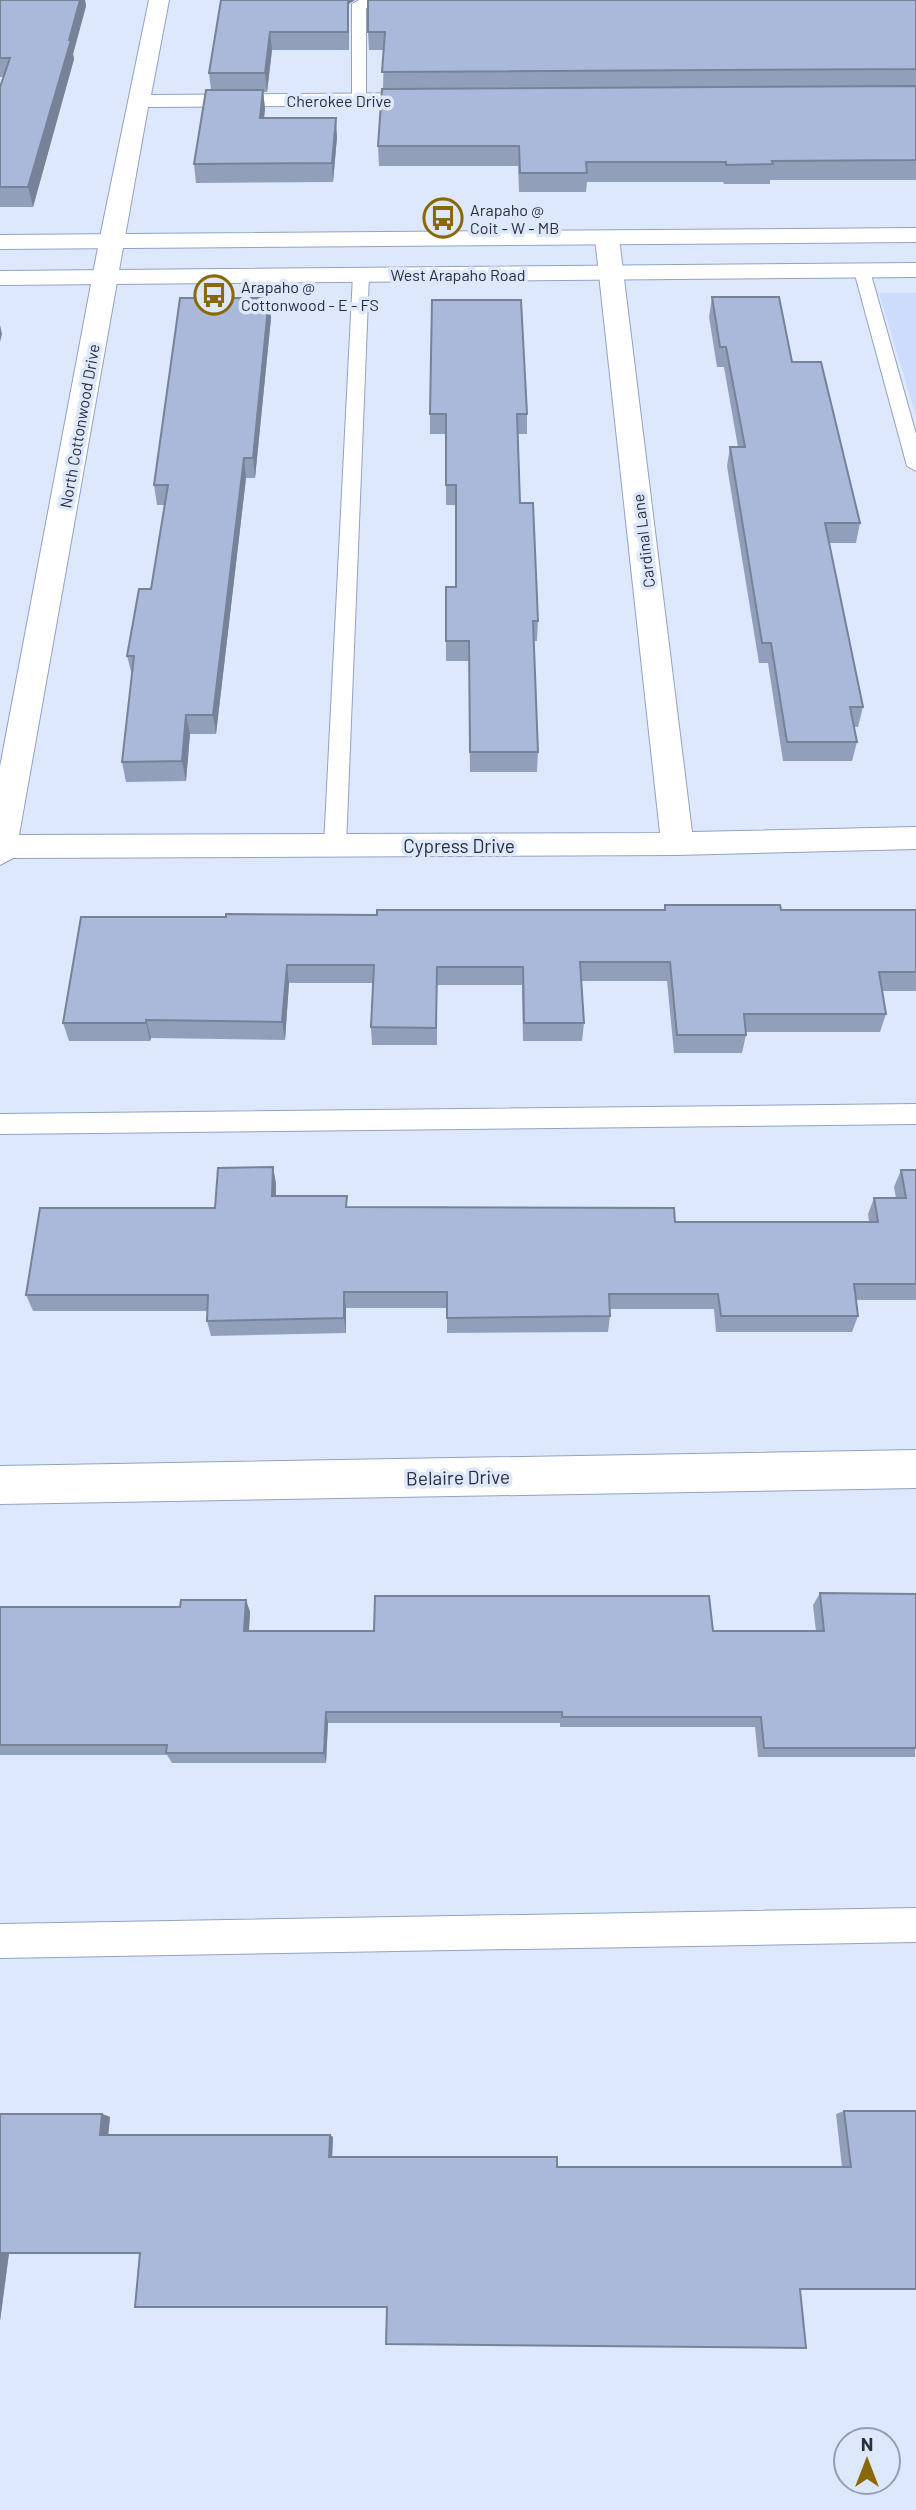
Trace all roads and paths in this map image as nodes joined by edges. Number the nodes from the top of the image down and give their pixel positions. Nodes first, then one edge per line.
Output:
1 (159, 0) edge
2 (359, 2) edge
3 (415, 3) edge
4 (457, 99) edge
5 (359, 100) junction
6 (139, 101) junction
7 (916, 235) edge
8 (607, 238) junction
9 (0, 242) edge
10 (111, 242) junction
11 (916, 270) edge
12 (862, 271) junction
13 (612, 273) junction
14 (361, 275) junction
15 (106, 277) junction
16 (0, 278) edge
17 (916, 466) edge
18 (916, 838) edge
19 (677, 844) junction
20 (335, 846) junction
21 (1, 850) edge
22 (916, 1114) edge
23 (0, 1124) edge
24 (916, 1469) edge
25 (0, 1485) edge
26 (916, 1926) edge
27 (0, 1941) edge

1 - 6 street, North Cottonwood Drive
2 - 3 lane
2 - 5 lane
4 - 5 street, Cherokee Drive
5 - 6 street, Cherokee Drive
6 - 10 street, North Cottonwood Drive
7 - 8 street, West Arapaho Road
8 - 10 street, West Arapaho Road
8 - 13 street, Cardinal Lane
9 - 10 street, West Arapaho Road
10 - 15 street, North Cottonwood Drive
11 - 12 street, West Arapaho Road
12 - 13 street, West Arapaho Road
12 - 17 lane
13 - 14 street, West Arapaho Road
13 - 19 street, Cardinal Lane
14 - 15 street, West Arapaho Road
14 - 20 lane
15 - 16 street, West Arapaho Road
15 - 21 street, North Cottonwood Drive
18 - 19 street, Cypress Drive
19 - 20 street, Cypress Drive
20 - 21 street, Cypress Drive
22 - 23 lane
24 - 25 street, Belaire Drive
26 - 27 lane

